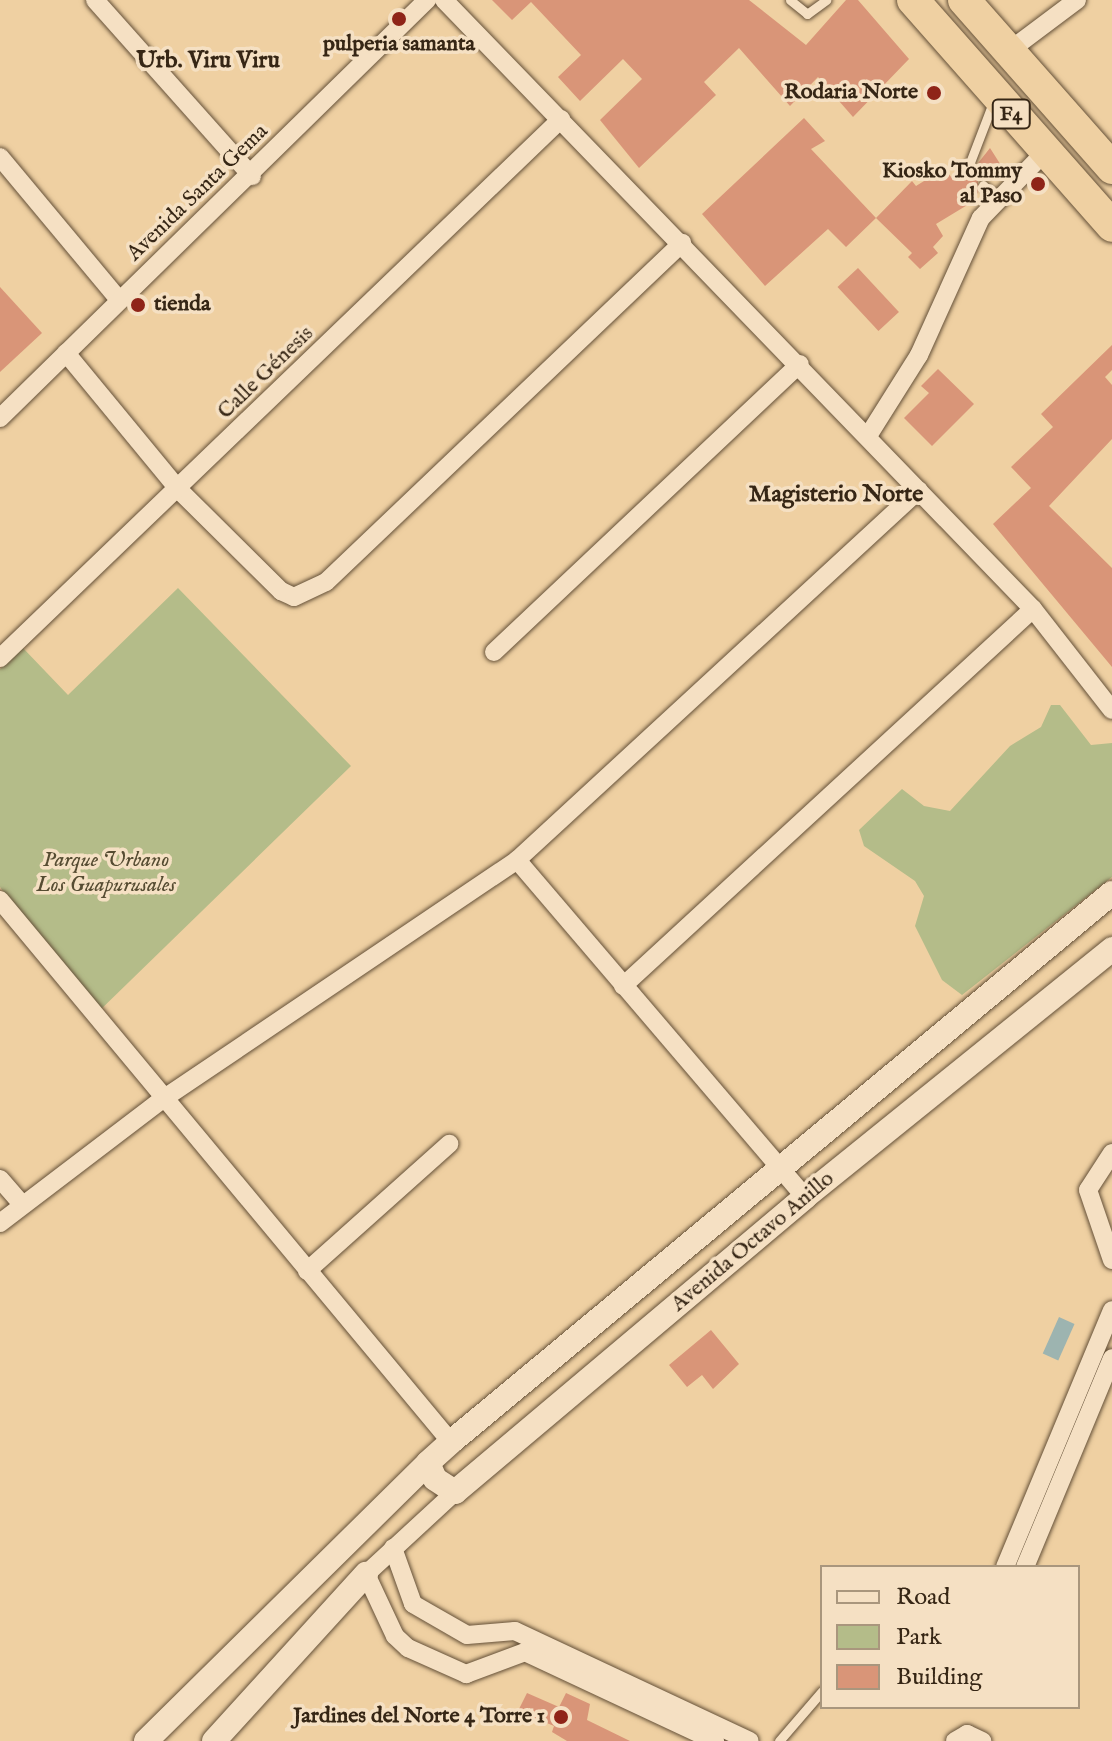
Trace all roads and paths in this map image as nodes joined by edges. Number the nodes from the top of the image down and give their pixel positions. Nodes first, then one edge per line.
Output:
1 (95, 0) edge
2 (427, 0) edge
3 (444, 0) edge
4 (790, 0) edge
5 (826, 0) edge
6 (913, 0) edge
7 (964, 0) edge
8 (1077, 0) edge
9 (1009, 51) junction
10 (996, 97) junction
11 (561, 119) junction
12 (1046, 151) junction
13 (0, 157) edge
14 (969, 165) dead end
15 (1112, 168) edge
16 (252, 176) junction
17 (1112, 226) edge
18 (682, 243) junction
19 (119, 300) junction
20 (66, 353) junction
21 (800, 364) junction
22 (0, 418) edge
23 (868, 436) junction
24 (179, 490) junction
25 (919, 490) junction
26 (1033, 609) junction
27 (494, 652) dead end
28 (0, 658) edge
29 (1112, 710) edge
30 (517, 860) junction
31 (1112, 893) edge
32 (0, 900) edge
33 (1053, 942) junction
34 (1112, 949) edge
35 (1073, 980) junction
36 (623, 986) junction
37 (163, 1099) junction
38 (449, 1144) dead end
39 (1112, 1153) edge
40 (781, 1168) junction
41 (0, 1179) edge
42 (805, 1197) junction
43 (21, 1203) junction
44 (0, 1223) edge
45 (1111, 1257) edge
46 (307, 1271) junction
47 (1112, 1310) edge
48 (1112, 1358) edge
49 (451, 1442) junction
50 (428, 1463) junction
51 (455, 1492) junction
52 (393, 1548) junction
53 (1006, 1565) edge
54 (1026, 1565) edge
55 (366, 1574) junction
56 (820, 1693) edge
57 (146, 1741) edge
58 (214, 1741) edge
59 (715, 1741) edge
60 (750, 1741) edge
61 (779, 1741) edge
62 (955, 1741) edge
63 (982, 1741) edge

1 - 16 street
2 - 16 street, Avenida Santa Gema
3 - 11 street
4 - 5 lane
6 - 10 highway, F4
7 - 9 highway, F4
8 - 9 street
9 - 15 highway, F4
10 - 12 highway, F4
10 - 14 lane
11 - 18 street
11 - 24 street, Calle Génesis
12 - 17 highway, F4
12 - 23 street
13 - 19 street
16 - 19 street, Avenida Santa Gema
18 - 21 street
18 - 24 street
19 - 20 street, Avenida Santa Gema
20 - 22 street, Avenida Santa Gema
20 - 24 street
21 - 23 street
21 - 27 street
23 - 25 street
24 - 28 street, Calle Génesis
25 - 26 street
25 - 30 street
26 - 29 street
26 - 36 street
30 - 36 street
30 - 37 street
31 - 33 street, Avenida Octavo Anillo
32 - 37 street
33 - 35 street
33 - 40 street, Avenida Octavo Anillo
34 - 35 street, Avenida Octavo Anillo
35 - 42 street, Avenida Octavo Anillo
36 - 40 street
37 - 43 street
37 - 46 street
38 - 46 street
39 - 45 street
40 - 42 street
40 - 49 street, Avenida Octavo Anillo
41 - 43 street
42 - 51 street, Avenida Octavo Anillo
43 - 44 street
46 - 49 street
47 - 53 street
48 - 54 street
49 - 50 street, Avenida Octavo Anillo
50 - 51 street
50 - 57 street, Avenida Octavo Anillo
51 - 52 street
52 - 55 street
52 - 60 street
55 - 58 street
55 - 59 street
56 - 61 lane
62 - 63 street

